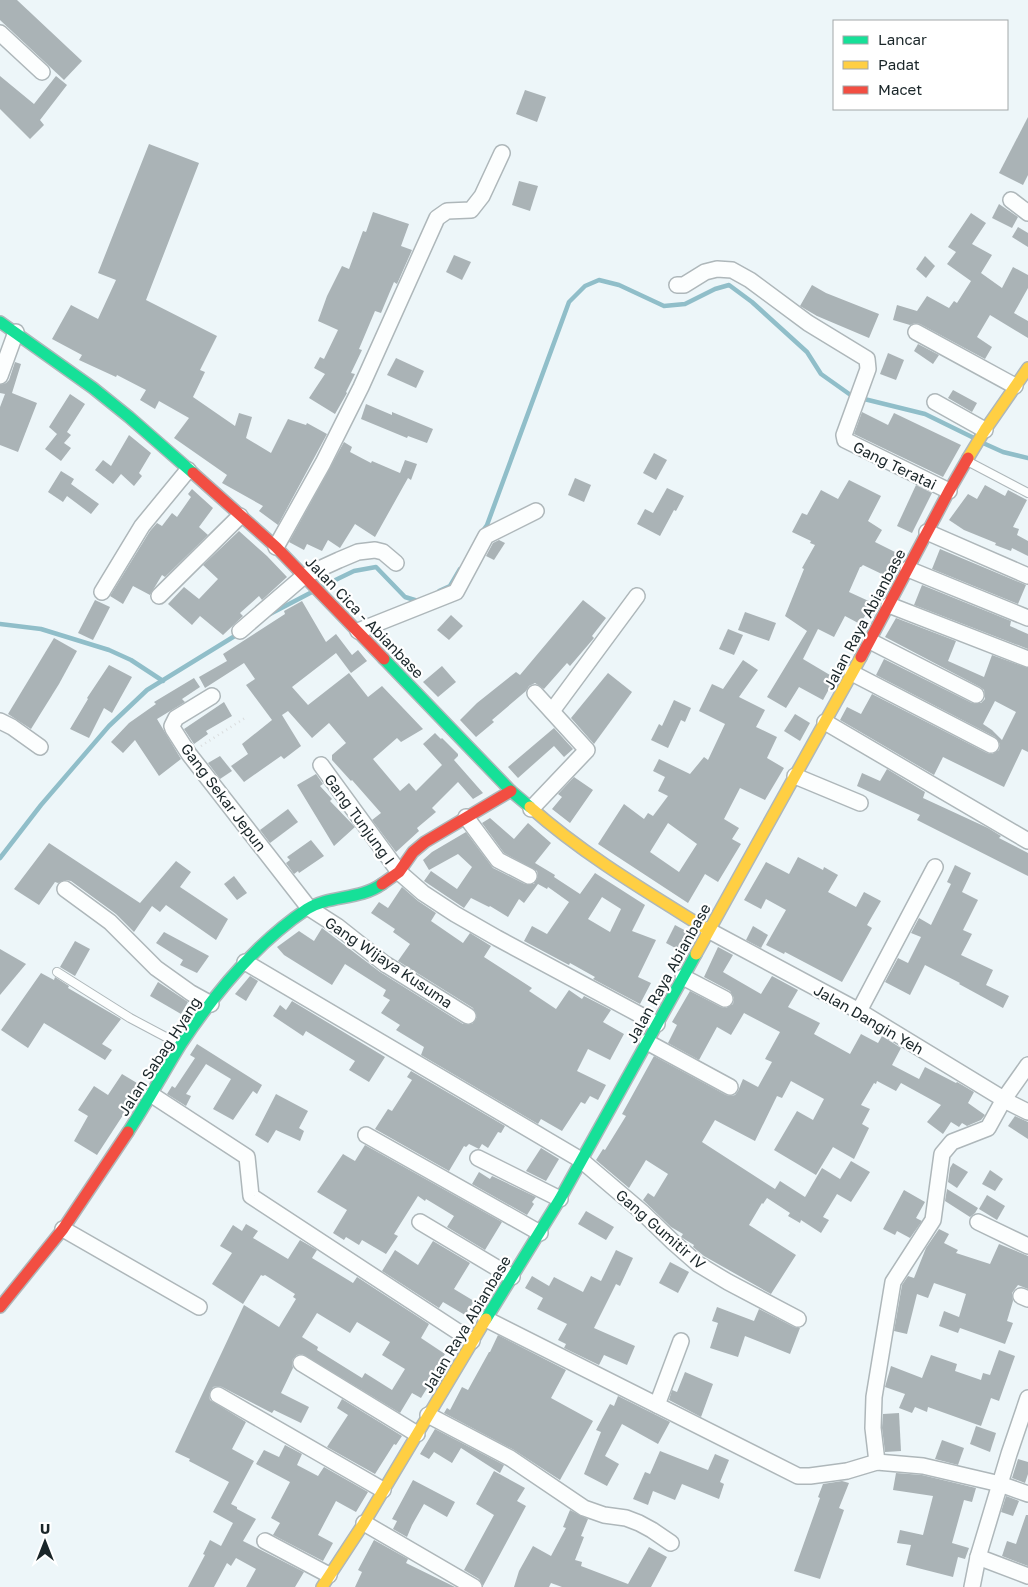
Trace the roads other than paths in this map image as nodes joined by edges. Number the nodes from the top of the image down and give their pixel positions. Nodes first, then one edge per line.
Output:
1 (0, 33) edge
2 (42, 72) dead end
3 (502, 153) dead end
4 (1011, 200) dead end
5 (1028, 213) edge
6 (677, 285) dead end
7 (0, 322) edge
8 (16, 332) junction
9 (916, 332) dead end
10 (1028, 368) edge
11 (0, 376) edge
12 (1015, 386) junction
13 (935, 402) dead end
14 (984, 432) junction
15 (970, 457) junction
16 (188, 470) junction
17 (949, 491) junction
18 (1028, 493) edge
19 (536, 511) dead end
20 (240, 516) junction
21 (927, 532) junction
22 (276, 547) junction
23 (396, 563) dead end
24 (908, 569) junction
25 (1028, 576) edge
26 (306, 579) junction
27 (102, 592) dead end
28 (159, 596) dead end
29 (637, 596) dead end
30 (889, 605) junction
31 (1028, 618) edge
32 (240, 631) dead end
33 (358, 631) junction
34 (870, 640) junction
35 (1028, 660) edge
36 (852, 673) junction
37 (535, 693) dead end
38 (976, 695) dead end
39 (212, 696) dead end
40 (552, 711) junction
41 (0, 721) edge
42 (825, 722) junction
43 (991, 745) dead end
44 (40, 747) dead end
45 (320, 765) dead end
46 (795, 776) junction
47 (511, 791) junction
48 (860, 803) dead end
49 (531, 809) junction
50 (466, 817) junction
51 (1028, 840) edge
52 (935, 867) dead end
53 (398, 872) junction
54 (528, 876) dead end
55 (65, 889) dead end
56 (309, 908) junction
57 (708, 930) junction
58 (245, 962) junction
59 (58, 972) dead end
60 (683, 977) junction
61 (724, 999) dead end
62 (211, 1004) junction
63 (860, 1011) junction
64 (468, 1016) dead end
65 (657, 1024) junction
66 (647, 1042) junction
67 (181, 1045) junction
68 (1028, 1065) edge
69 (730, 1087) dead end
70 (152, 1095) junction
71 (1004, 1099) junction
72 (1028, 1112) edge
73 (366, 1135) dead end
74 (478, 1158) dead end
75 (581, 1160) junction
76 (560, 1199) junction
77 (420, 1222) dead end
78 (978, 1222) dead end
79 (63, 1229) junction
80 (540, 1233) junction
81 (1028, 1246) edge
82 (512, 1277) junction
83 (0, 1307) edge
84 (199, 1308) dead end
85 (486, 1319) junction
86 (798, 1319) dead end
87 (472, 1341) junction
88 (681, 1341) dead end
89 (301, 1363) dead end
90 (218, 1394) dead end
91 (1028, 1398) edge
92 (657, 1405) junction
93 (428, 1415) junction
94 (417, 1434) junction
95 (877, 1462) junction
96 (1000, 1484) junction
97 (383, 1490) junction
98 (1028, 1494) edge
99 (364, 1524) junction
100 (265, 1541) dead end
101 (671, 1543) dead end
102 (978, 1557) junction
103 (1028, 1576) edge
104 (326, 1581) edge
105 (474, 1587) edge
106 (972, 1587) edge

1 - 2 street
3 - 22 street
4 - 5 street
6 - 17 street, Gang Teratai
7 - 8 street, Jalan Cica - Abianbase
8 - 11 street
8 - 16 street, Jalan Cica - Abianbase
9 - 12 street
10 - 12 street, Jalan Raya Abianbase
12 - 14 street, Jalan Raya Abianbase
13 - 14 street
14 - 15 street, Jalan Raya Abianbase
15 - 17 street, Jalan Raya Abianbase
15 - 18 lane
16 - 20 street, Jalan Cica - Abianbase
16 - 27 street
17 - 21 street, Jalan Raya Abianbase
19 - 33 street
20 - 22 street, Jalan Cica - Abianbase
20 - 28 street
21 - 24 street, Jalan Raya Abianbase
21 - 25 street
22 - 26 street, Jalan Cica - Abianbase
23 - 26 street
24 - 30 street, Jalan Raya Abianbase
24 - 31 street
26 - 32 street
26 - 33 street, Jalan Cica - Abianbase
29 - 40 street
30 - 34 street, Jalan Raya Abianbase
30 - 35 street
33 - 47 street, Jalan Cica - Abianbase
34 - 36 street, Jalan Raya Abianbase
34 - 38 street
36 - 42 street, Jalan Raya Abianbase
36 - 43 street
37 - 40 street
39 - 56 street, Gang Sekar Jepun
40 - 49 street
41 - 44 street
42 - 46 street, Jalan Raya Abianbase
42 - 51 street
45 - 53 street, Gang Tunjung I
46 - 48 street
46 - 57 street, Jalan Raya Abianbase
47 - 49 street, Jalan Cica - Abianbase
47 - 50 street, Jalan Sabag Hyang
49 - 57 street, Jalan Cica - Abianbase
50 - 53 street, Jalan Sabag Hyang
50 - 54 street
52 - 63 street
53 - 56 street, Jalan Sabag Hyang
53 - 65 street, Gang Tunjung I
55 - 62 street
56 - 58 street, Jalan Sabag Hyang
56 - 64 street, Gang Wijaya Kusuma
57 - 60 street, Jalan Raya Abianbase
57 - 63 street, Jalan Dangin Yeh
58 - 62 street, Jalan Sabag Hyang
58 - 75 street, Gang Gumitir IV
59 - 67 lane
60 - 61 street
60 - 65 street, Jalan Raya Abianbase
62 - 67 street, Jalan Sabag Hyang
63 - 71 street, Jalan Dangin Yeh
65 - 66 street, Jalan Raya Abianbase
66 - 69 street
66 - 75 street, Jalan Raya Abianbase
67 - 70 street, Jalan Sabag Hyang
68 - 71 street
70 - 79 street, Jalan Sabag Hyang
70 - 87 street
71 - 72 street, Jalan Dangin Yeh
71 - 95 street
73 - 80 street
74 - 76 street
75 - 76 street, Jalan Raya Abianbase
75 - 86 street, Gang Gumitir IV
76 - 80 street, Jalan Raya Abianbase
77 - 82 street
78 - 81 street
79 - 83 street, Jalan Sabag Hyang
79 - 84 street
80 - 82 street, Jalan Raya Abianbase
82 - 85 street, Jalan Raya Abianbase
85 - 87 street, Jalan Raya Abianbase
85 - 92 street
87 - 93 street, Jalan Raya Abianbase
88 - 92 street
89 - 94 street
90 - 97 street
91 - 96 street
92 - 95 street
93 - 94 street, Jalan Raya Abianbase
93 - 101 street
94 - 97 street, Jalan Raya Abianbase
95 - 96 street
96 - 98 street
96 - 102 street
97 - 99 street, Jalan Raya Abianbase
99 - 104 street, Jalan Raya Abianbase
99 - 105 street
100 - 104 street
102 - 103 street
102 - 106 street

